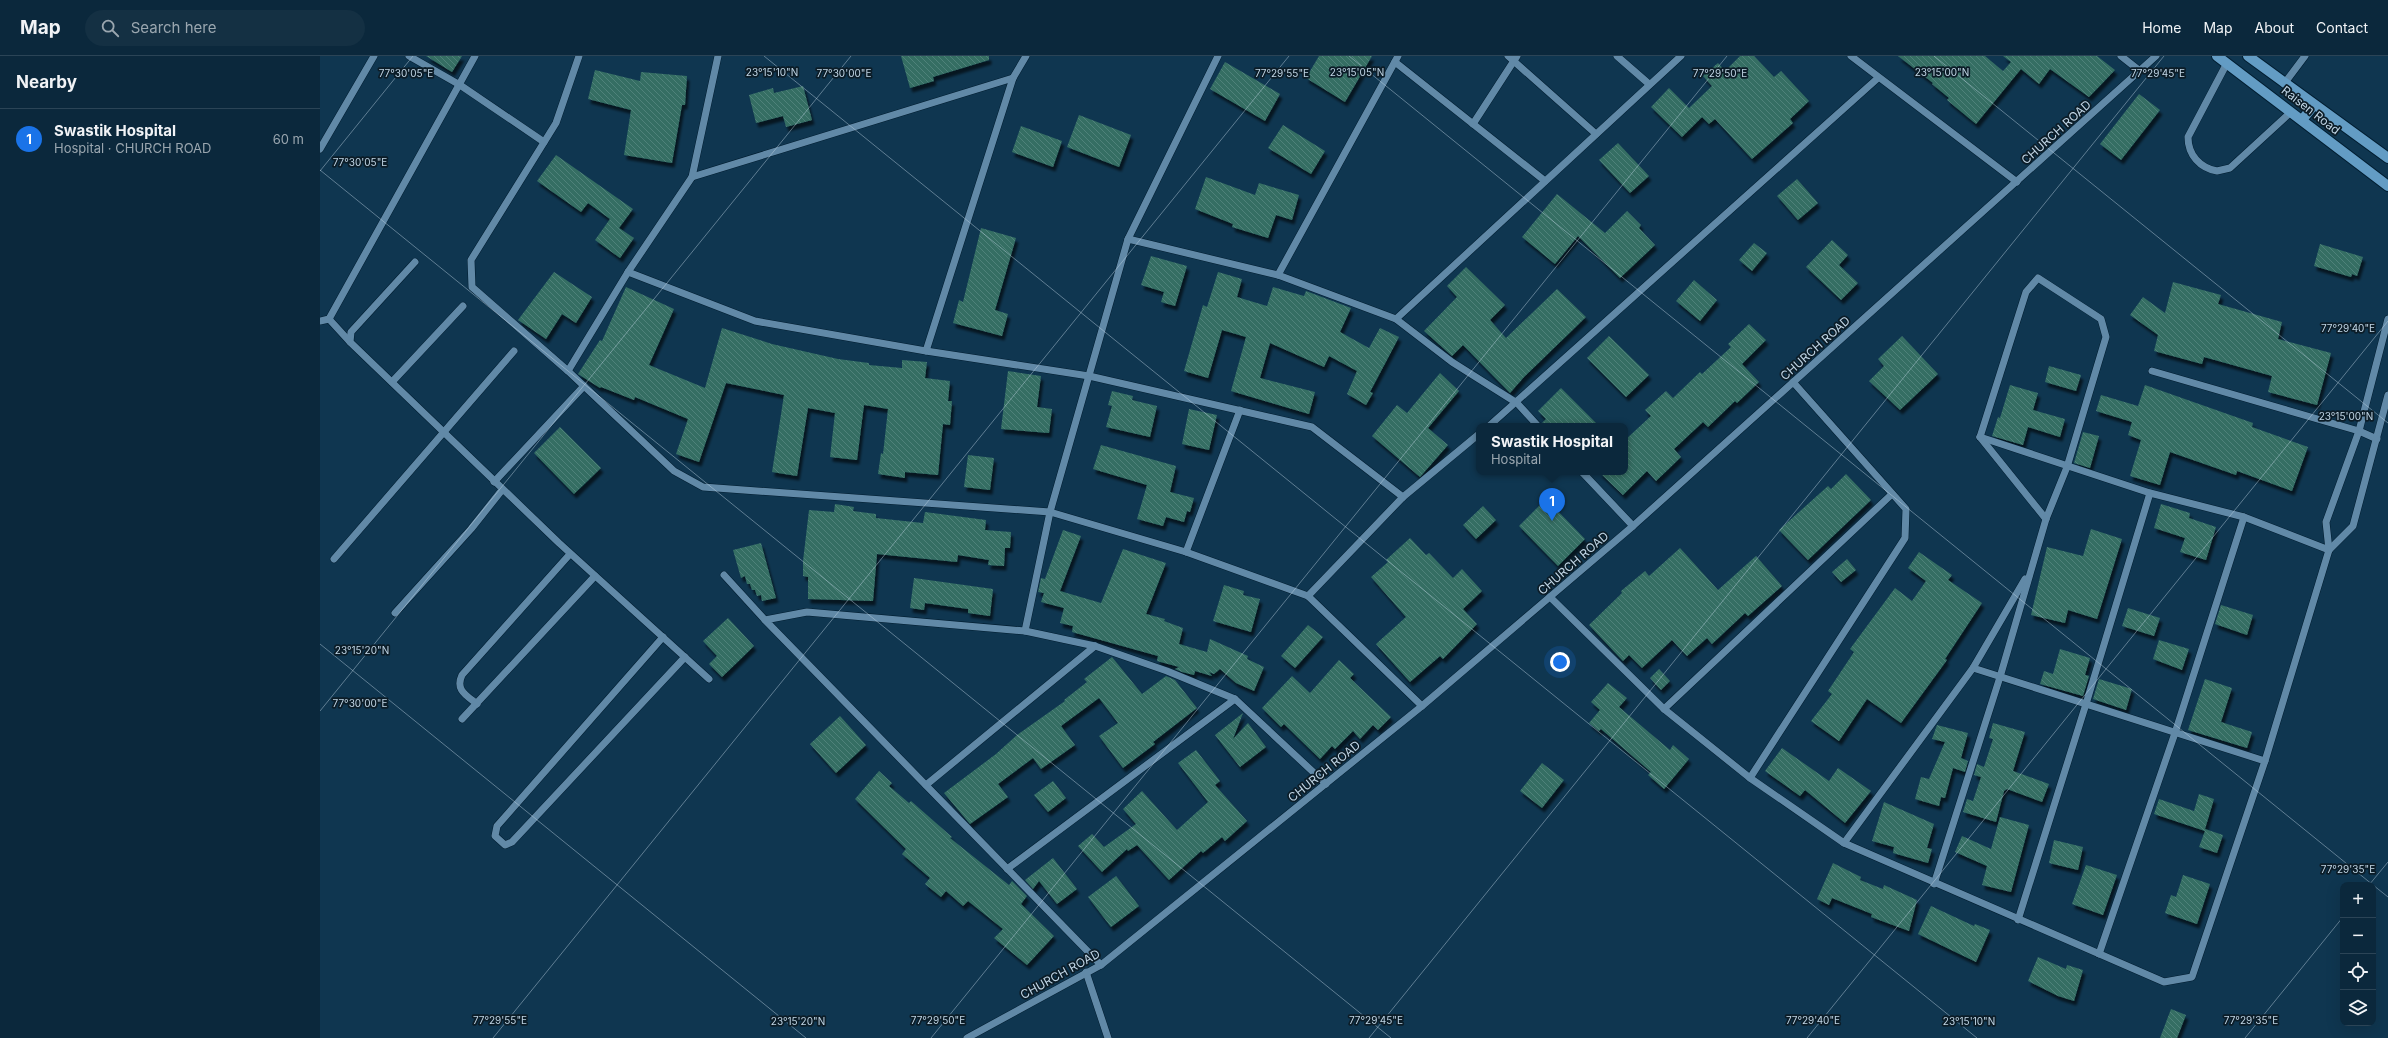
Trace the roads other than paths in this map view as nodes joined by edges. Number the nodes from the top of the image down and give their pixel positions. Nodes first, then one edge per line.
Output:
1 (374, 56) edge
2 (409, 56) edge
3 (475, 56) edge
4 (579, 56) edge
5 (718, 56) edge
6 (1026, 56) edge
7 (1218, 56) edge
8 (1617, 56) edge
9 (1681, 56) edge
10 (1851, 56) edge
11 (2121, 56) edge
12 (2156, 56) edge
13 (2217, 56) edge
14 (2248, 56) edge
15 (2305, 56) edge
16 (1512, 57) edge
17 (1397, 59) edge
18 (2227, 63) junction
19 (2140, 71) junction
20 (1013, 78) junction
21 (1878, 78) junction
22 (1649, 84) junction
23 (2284, 84) junction
24 (460, 85) junction
25 (2314, 105) junction
26 (2291, 112) junction
27 (2302, 120) junction
28 (1473, 124) junction
29 (1596, 134) junction
30 (544, 142) junction
31 (320, 149) edge
32 (2388, 157) edge
33 (692, 177) junction
34 (1545, 180) junction
35 (2017, 182) junction
36 (2388, 186) edge
37 (1128, 239) junction
38 (415, 262) dead end
39 (628, 272) junction
40 (1278, 275) junction
41 (463, 306) dead end
42 (1396, 318) junction
43 (2388, 319) edge
44 (329, 320) junction
45 (320, 321) edge
46 (350, 342) junction
47 (514, 351) dead end
48 (926, 351) junction
49 (568, 371) junction
50 (2152, 371) dead end
51 (1089, 376) junction
52 (392, 382) junction
53 (1793, 382) junction
54 (584, 386) junction
55 (2388, 395) edge
56 (1517, 403) junction
57 (1240, 410) junction
58 (1493, 423) edge
59 (1535, 423) edge
60 (2359, 431) junction
61 (444, 434) junction
62 (1476, 436) edge
63 (1980, 437) junction
64 (2377, 439) junction
65 (2067, 467) junction
66 (1585, 475) edge
67 (494, 482) junction
68 (502, 490) junction
69 (2150, 493) junction
70 (1892, 494) junction
71 (1403, 497) junction
72 (1050, 512) junction
73 (2244, 517) junction
74 (2046, 519) junction
75 (1633, 526) junction
76 (2329, 550) junction
77 (1186, 552) junction
78 (570, 554) junction
79 (334, 559) dead end
80 (2030, 571) junction
81 (724, 575) dead end
82 (595, 576) junction
83 (1308, 596) junction
84 (1550, 597) junction
85 (394, 613) dead end
86 (765, 620) junction
87 (1025, 630) junction
88 (663, 637) junction
89 (1095, 646) junction
90 (685, 657) junction
91 (1973, 668) junction
92 (2000, 677) junction
93 (709, 678) dead end
94 (1235, 699) junction
95 (477, 704) junction
96 (2086, 704) junction
97 (1422, 706) junction
98 (1664, 709) junction
99 (462, 719) dead end
100 (2175, 733) junction
101 (2264, 761) junction
102 (1750, 778) junction
103 (1326, 784) junction
104 (926, 785) junction
105 (1844, 844) junction
106 (1007, 869) junction
107 (1934, 884) junction
108 (2018, 920) junction
109 (2099, 954) junction
110 (1101, 965) junction
111 (1086, 972) junction
112 (967, 1038) edge
113 (1108, 1038) edge

1 - 31 street
2 - 24 street
3 - 24 street
4 - 30 street
5 - 33 street
6 - 20 street
7 - 37 street
8 - 22 street
9 - 22 street
10 - 21 street
11 - 19 street
12 - 19 street, CHURCH ROAD
13 - 18 main road, Raisen Road
14 - 23 main road, Raisen Road
15 - 23 street
16 - 28 street
16 - 29 street
17 - 28 street
17 - 40 street
18 - 26 main road, Raisen Road
18 - 26 street
19 - 35 street, CHURCH ROAD
20 - 33 street
20 - 48 street
21 - 35 street
21 - 56 street
22 - 29 street
23 - 25 main road, Raisen Road
24 - 30 street
24 - 44 street
25 - 27 main road
25 - 32 main road, Raisen Road
26 - 27 main road, Raisen Road
27 - 36 main road, Raisen Road
28 - 34 street
29 - 34 street
30 - 49 street
33 - 39 street
34 - 42 street
35 - 53 street, CHURCH ROAD
37 - 40 street
37 - 51 street
38 - 46 street
39 - 48 street
39 - 49 street
40 - 42 street
41 - 52 street
42 - 56 street
43 - 60 street
44 - 45 street
44 - 46 street
46 - 52 street
47 - 61 street
48 - 51 street
49 - 54 street
50 - 60 street
51 - 57 street
51 - 72 street
52 - 61 street
53 - 70 street
53 - 75 street, CHURCH ROAD
54 - 67 street
54 - 72 street
55 - 64 street
56 - 58 street
56 - 59 street
57 - 71 street
57 - 77 street
60 - 64 street
60 - 76 street
61 - 67 street
61 - 79 street
62 - 71 street
63 - 65 street
63 - 65 street
63 - 74 street
64 - 76 street
65 - 69 street
65 - 74 street
66 - 75 street
67 - 68 street
68 - 78 street
68 - 85 street
69 - 73 street
69 - 96 street
70 - 98 street
70 - 102 street
71 - 83 street
72 - 77 street
72 - 87 street
73 - 76 street
73 - 100 street
74 - 80 street
75 - 84 street, CHURCH ROAD
76 - 101 street
77 - 83 street
78 - 82 street
78 - 95 street
80 - 91 street
80 - 92 street
81 - 86 street
82 - 88 street
82 - 95 street
83 - 97 street
84 - 97 street, CHURCH ROAD
84 - 98 street
86 - 87 street
86 - 104 street
87 - 89 street
88 - 90 street
88 - 90 street
89 - 94 street
89 - 104 street
90 - 93 street
91 - 92 street
91 - 105 street
92 - 96 street
92 - 107 street
94 - 103 street
94 - 106 street
95 - 99 street
96 - 100 street
96 - 108 street
97 - 103 street, CHURCH ROAD
98 - 102 street
100 - 101 street
100 - 109 street
101 - 109 street
102 - 105 street
103 - 110 street, CHURCH ROAD
104 - 106 street
105 - 107 street
106 - 110 street
107 - 108 street
108 - 109 street
110 - 111 street, CHURCH ROAD
111 - 112 street, CHURCH ROAD
111 - 113 street

